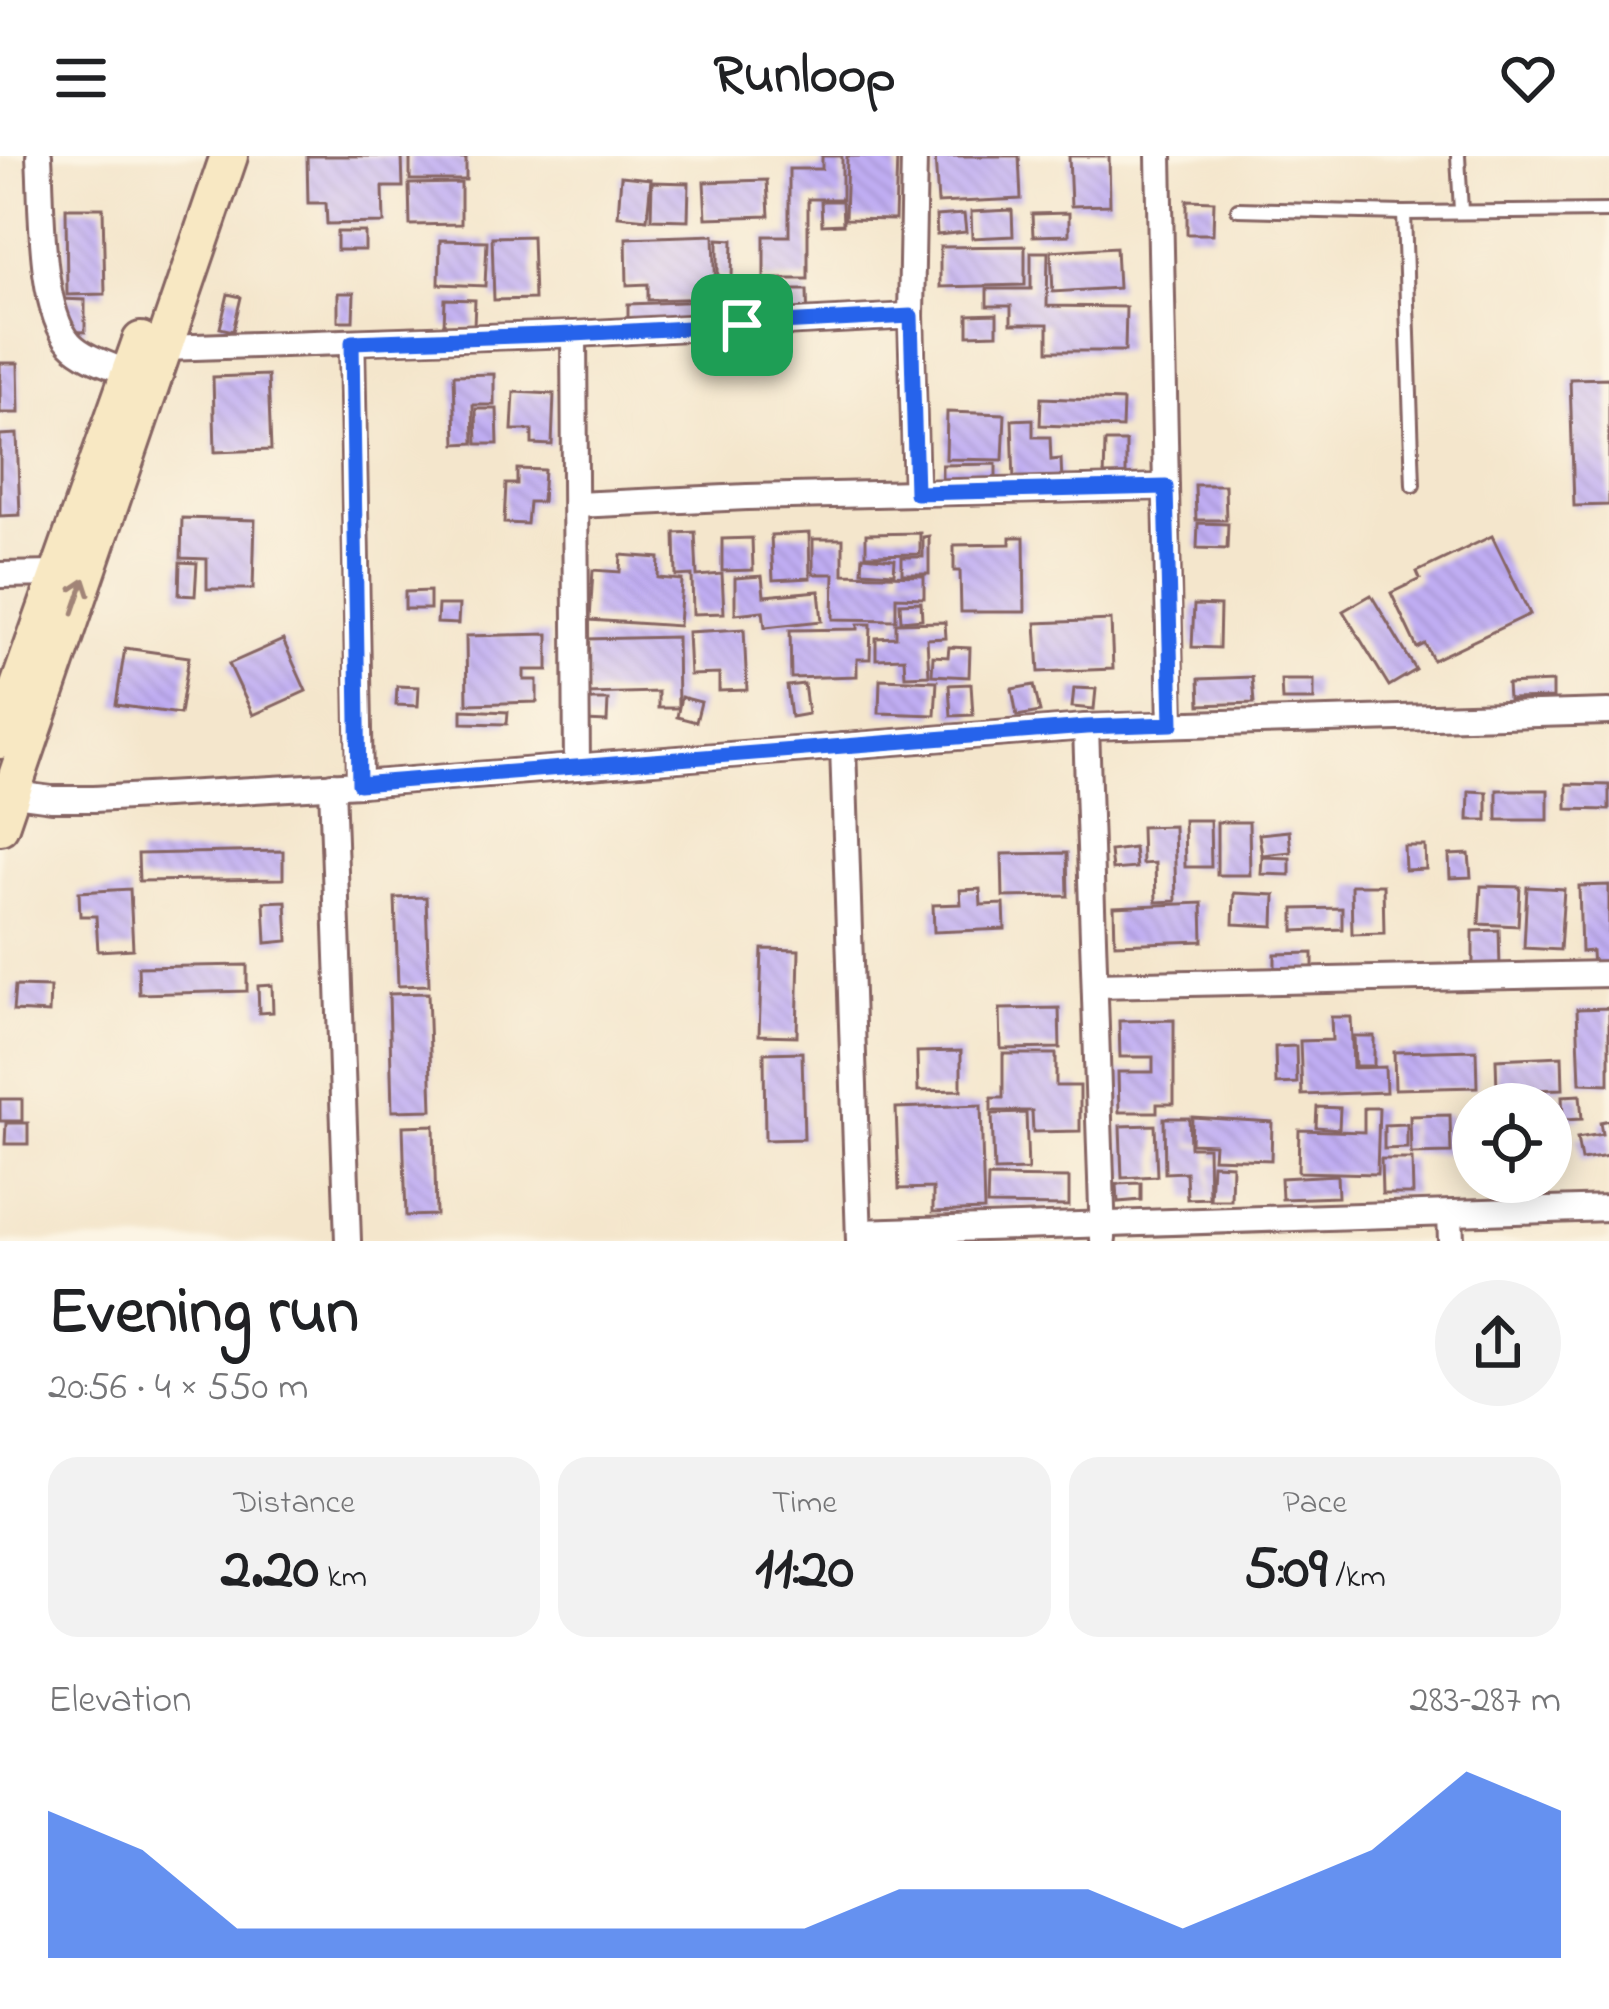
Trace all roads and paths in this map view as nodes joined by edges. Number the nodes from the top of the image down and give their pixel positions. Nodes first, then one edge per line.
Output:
1 (39, 156) edge
2 (205, 156) edge
3 (229, 156) edge
4 (914, 156) edge
5 (1159, 156) edge
6 (1458, 156) edge
7 (1238, 209) dead end
8 (1609, 211) edge
9 (1461, 212) junction
10 (1404, 213) junction
11 (911, 316) junction
12 (574, 334) junction
13 (352, 342) junction
14 (165, 348) junction
15 (130, 374) junction
16 (1413, 485) dead end
17 (1166, 487) junction
18 (916, 493) junction
19 (576, 505) junction
20 (0, 574) edge
21 (58, 574) junction
22 (1609, 712) edge
23 (1172, 724) junction
24 (1086, 727) junction
25 (0, 740) edge
26 (843, 746) junction
27 (578, 766) junction
28 (359, 784) junction
29 (332, 785) junction
30 (4, 804) edge
31 (1609, 974) edge
32 (1095, 985) junction
33 (1609, 1208) edge
34 (1450, 1214) junction
35 (1103, 1233) edge
36 (859, 1237) edge
37 (348, 1241) edge
38 (1451, 1241) edge

1 - 15 street
2 - 15 street
3 - 14 street
4 - 11 street
5 - 17 street
6 - 9 lane
7 - 10 lane
8 - 9 lane
9 - 10 lane
10 - 16 lane
11 - 12 street
11 - 18 street
12 - 13 street
12 - 19 street
13 - 14 street
13 - 28 street
30 -> 14 street
15 - 21 street
17 - 18 street
17 - 23 street
18 - 19 street
19 - 27 street
20 - 21 street
21 - 25 street
22 - 23 street
23 - 24 street
24 - 26 street
24 - 32 street
26 - 27 street
26 - 36 street
27 - 28 street
28 - 29 street
29 - 30 street
29 - 37 street
31 - 32 street
32 - 35 street
33 - 34 street
34 - 35 street
34 - 38 street
35 - 36 street

